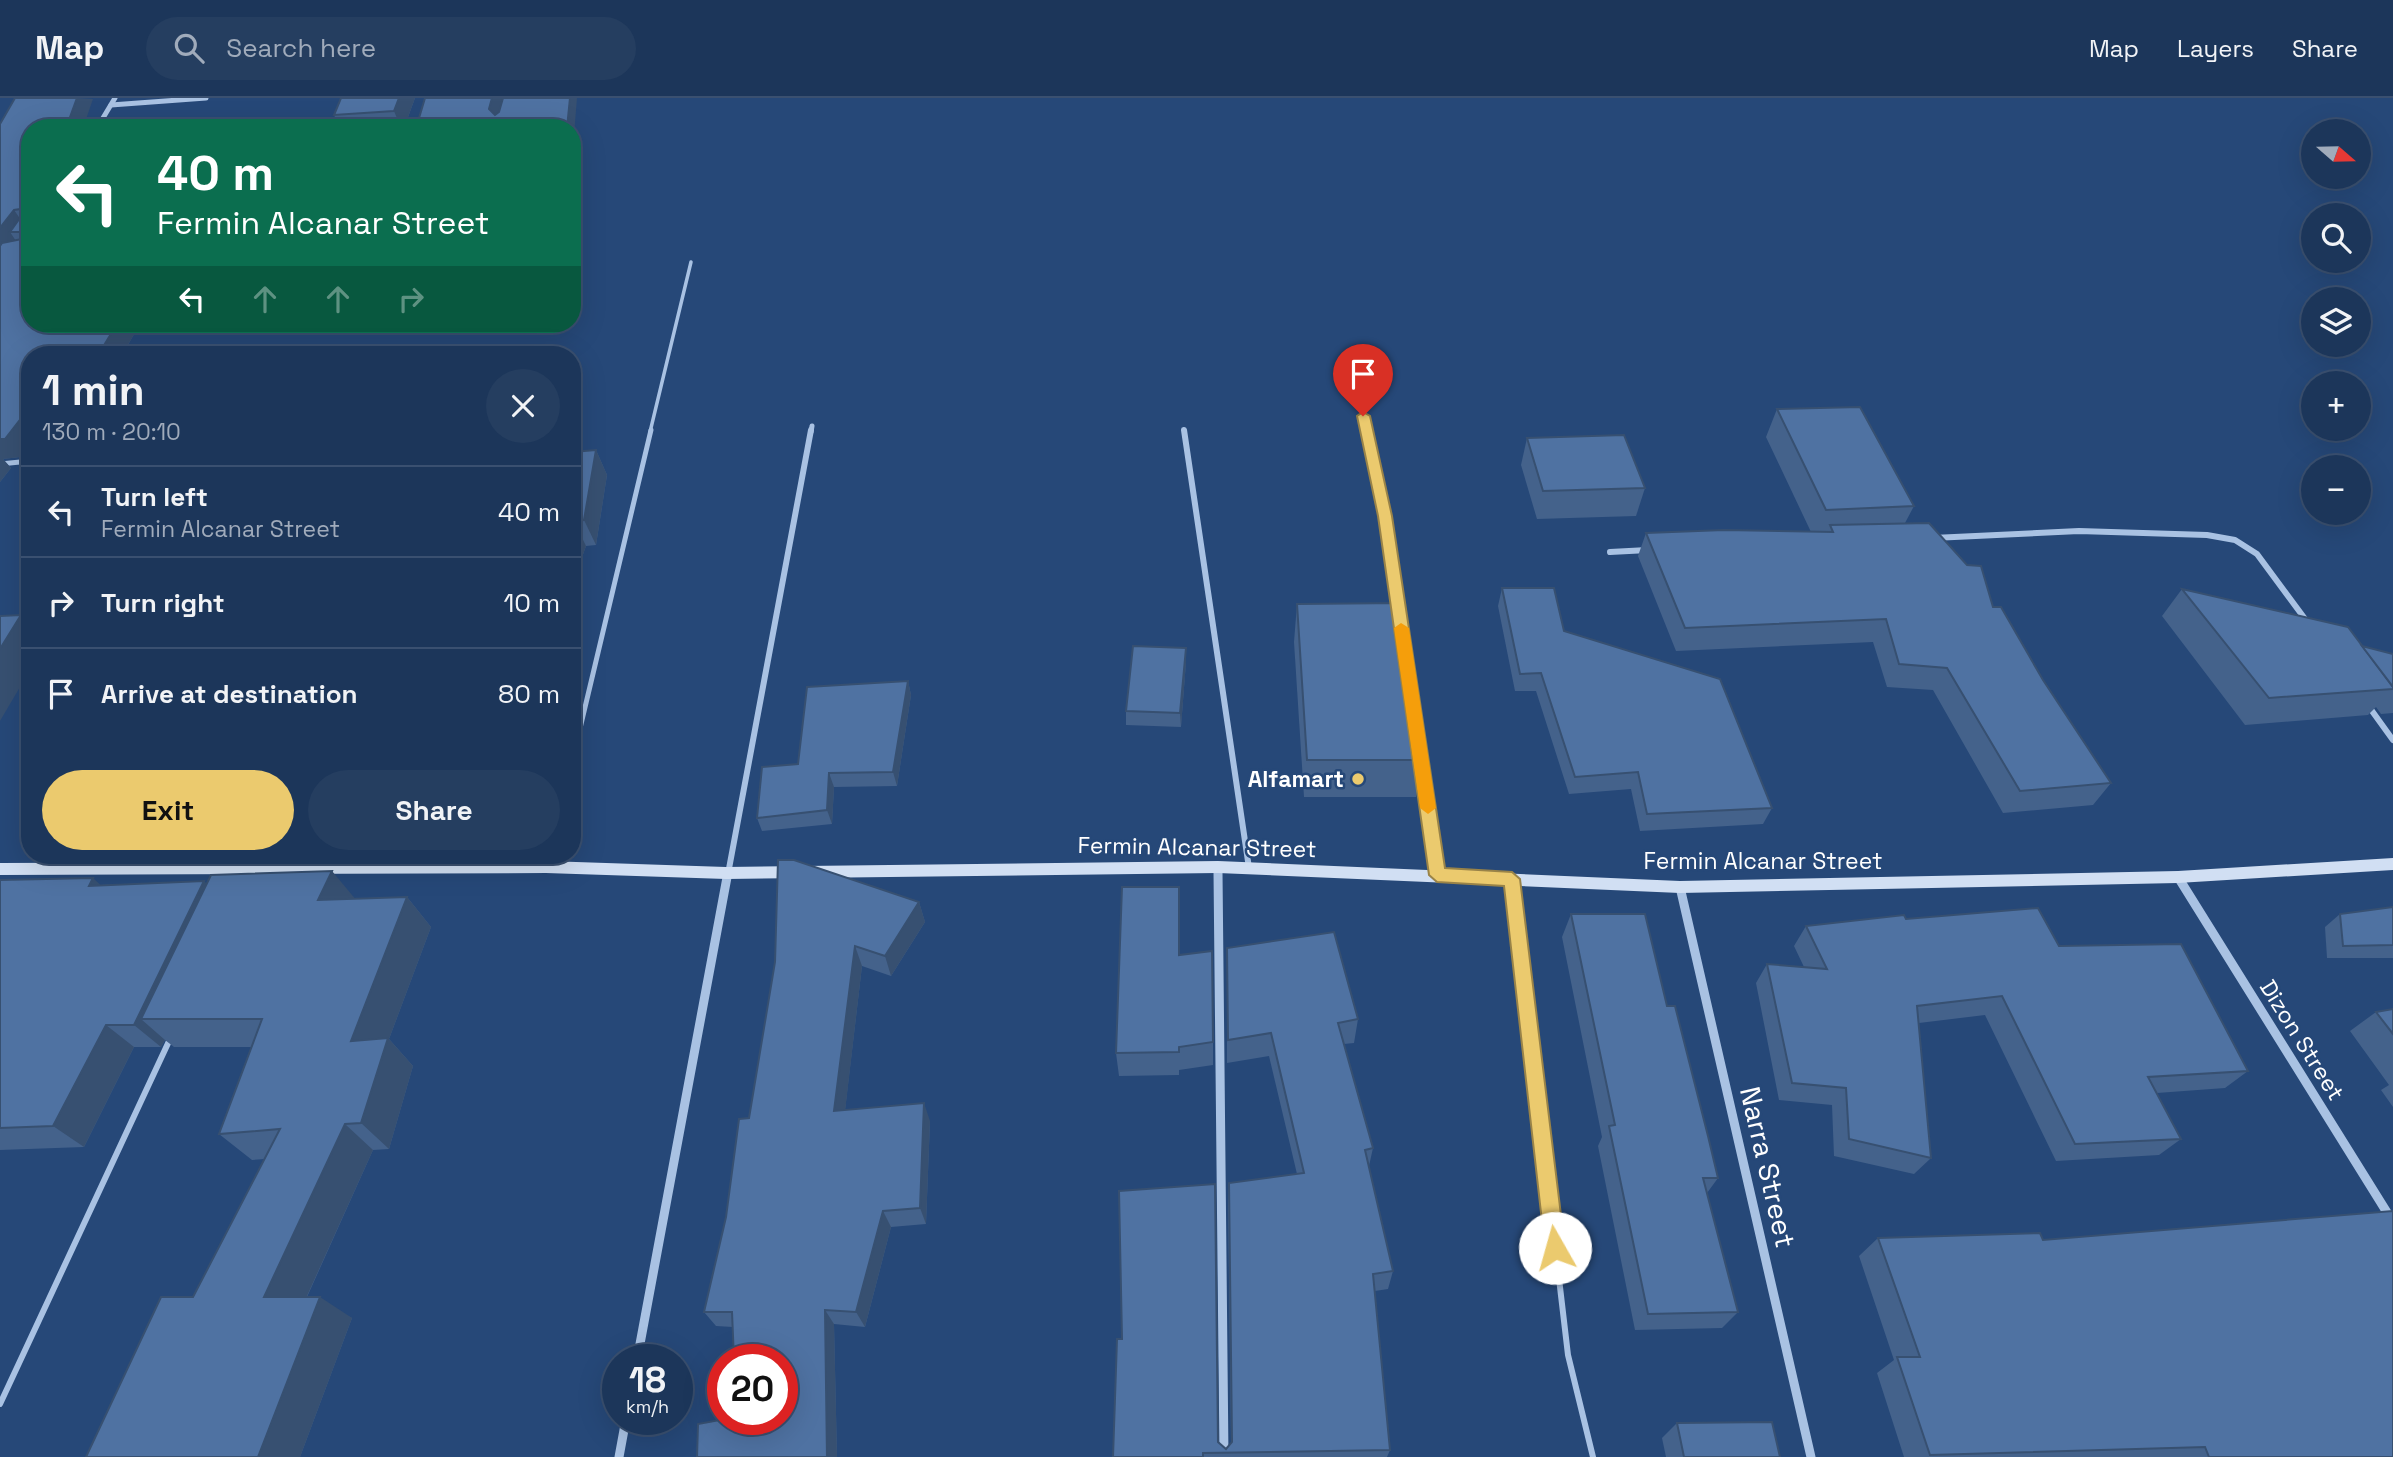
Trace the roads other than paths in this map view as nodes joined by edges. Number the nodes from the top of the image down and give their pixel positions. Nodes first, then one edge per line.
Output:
1 (115, 98) edge
2 (206, 98) edge
3 (111, 105) junction
4 (102, 119) edge
5 (691, 262) dead end
6 (1363, 416) dead end
7 (812, 426) dead end
8 (1184, 430) dead end
9 (21, 462) edge
10 (0, 464) edge
11 (1927, 538) edge
12 (1651, 550) edge
13 (1610, 552) dead end
14 (1401, 626) edge
15 (2313, 630) edge
16 (2361, 696) edge
17 (581, 724) edge
18 (2393, 740) edge
19 (1419, 751) edge
20 (581, 863) edge
21 (482, 864) edge
22 (2393, 864) edge
23 (1218, 867) junction
24 (0, 869) edge
25 (1249, 869) junction
26 (726, 873) junction
27 (1437, 875) junction
28 (2178, 877) junction
29 (1512, 879) junction
30 (1680, 887) junction
31 (172, 1037) edge
32 (2393, 1223) edge
33 (640, 1344) edge
34 (0, 1404) edge
35 (623, 1435) edge
36 (619, 1457) edge
37 (1224, 1457) edge
38 (1593, 1457) edge
39 (1811, 1457) edge

1 - 3 street
2 - 3 street
3 - 4 street
5 - 17 lane
6 - 14 street
7 - 26 street
8 - 25 street
9 - 10 lane
11 - 15 street
12 - 13 street
16 - 18 street
19 - 27 street
20 - 26 main road, Fermin Alcanar Street
21 - 24 main road, Fermin Alcanar Street
22 - 28 main road, Fermin Alcanar Street
23 - 25 main road, Fermin Alcanar Street
23 - 26 main road, Fermin Alcanar Street
23 - 37 street
25 - 27 main road, Fermin Alcanar Street
26 - 33 street
27 - 29 main road, Fermin Alcanar Street
28 - 30 main road, Fermin Alcanar Street
28 - 32 street, Dizon Street
29 - 30 main road, Fermin Alcanar Street
29 - 38 lane
30 - 39 street, Narra Street
31 - 34 lane
35 - 36 street

